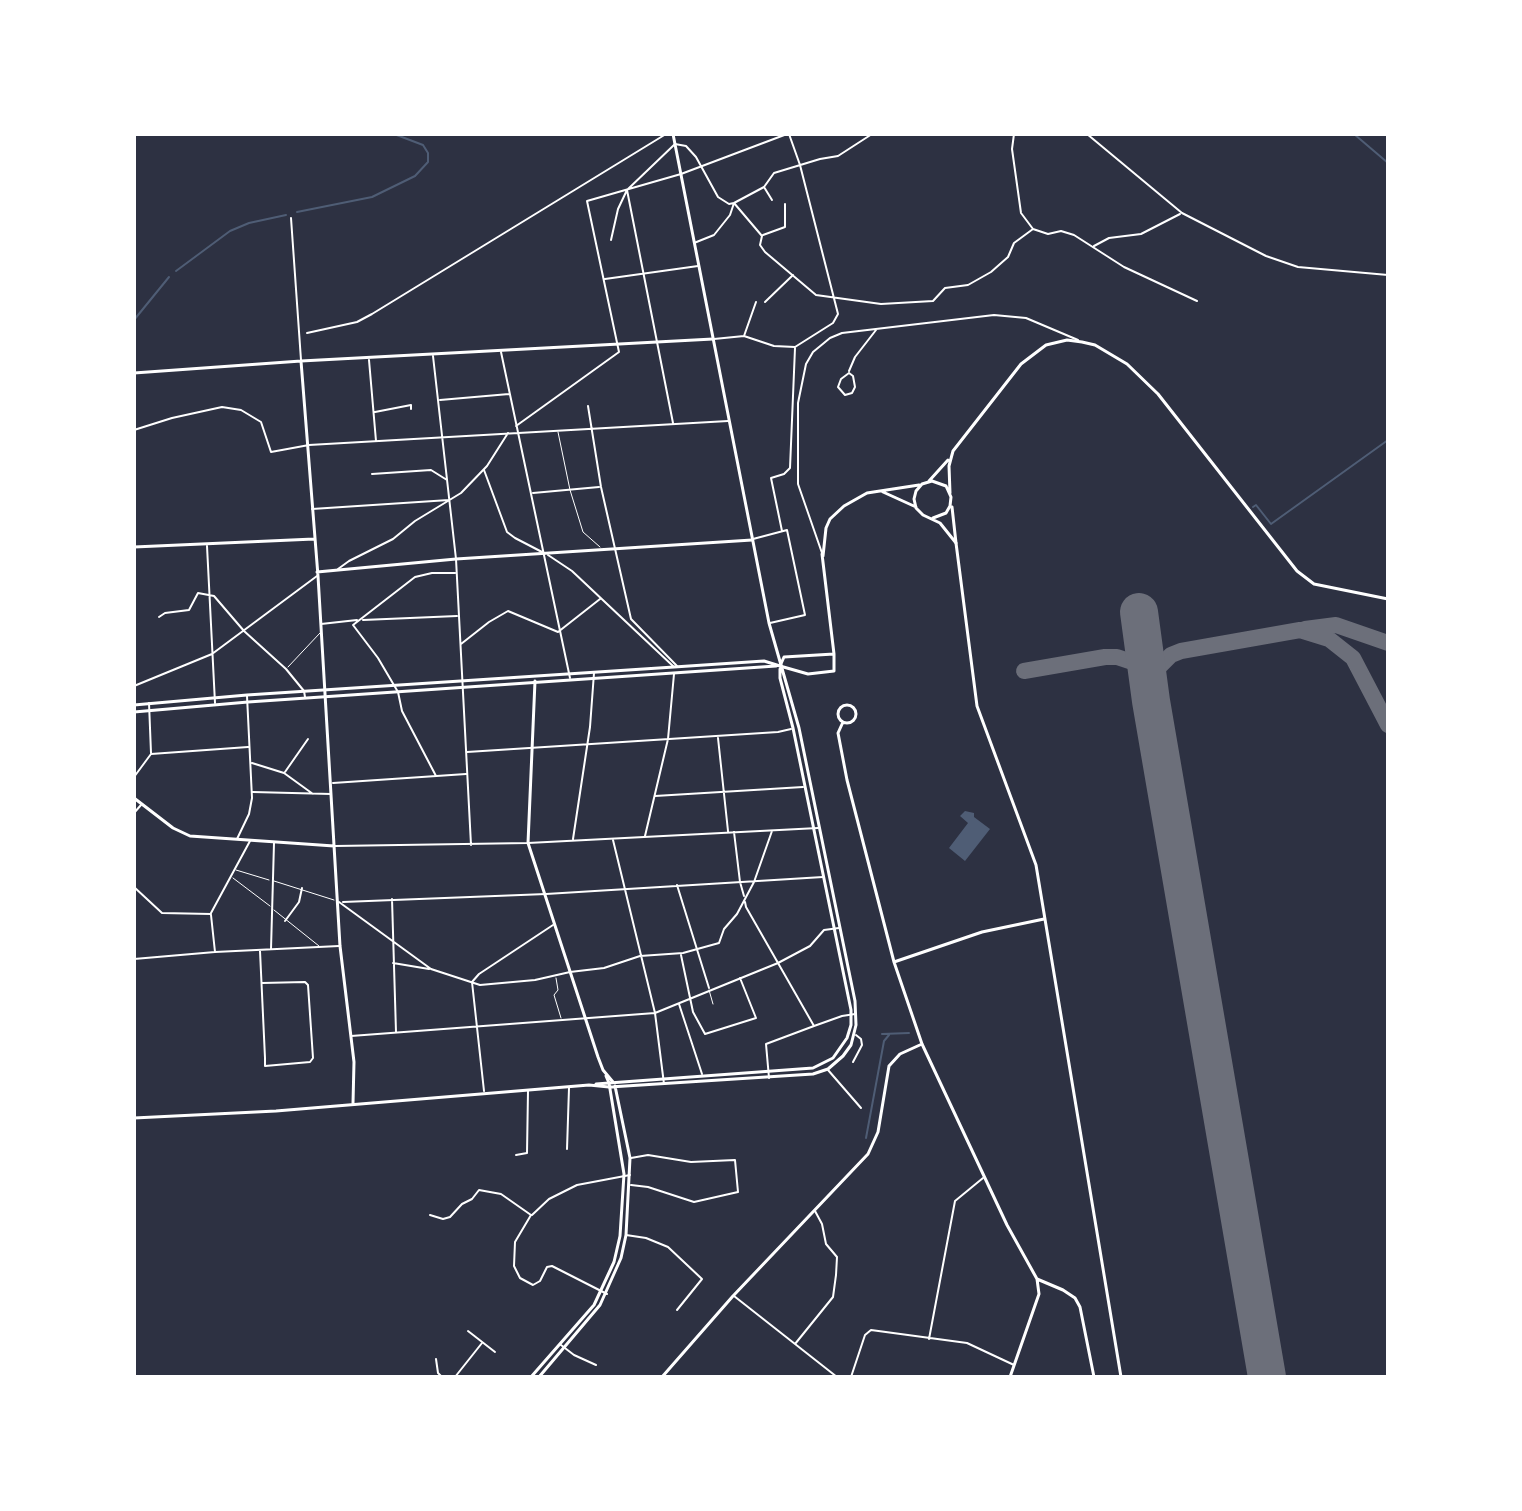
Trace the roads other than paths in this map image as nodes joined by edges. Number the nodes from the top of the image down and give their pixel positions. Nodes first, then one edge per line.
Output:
1 (666, 134) edge
2 (673, 134) edge
3 (788, 134) edge
4 (872, 134) edge
5 (1014, 134) edge
6 (1087, 134) edge
7 (675, 144) junction
8 (702, 165) junction
9 (800, 165) junction
10 (681, 174) junction
11 (764, 187) junction
12 (627, 190) junction
13 (772, 200) dead end
14 (734, 203) junction
15 (785, 204) dead end
16 (1182, 213) junction
17 (291, 218) dead end
18 (1033, 229) junction
19 (762, 236) junction
20 (611, 240) dead end
21 (694, 243) junction
22 (1093, 247) junction
23 (699, 266) junction
24 (645, 275) junction
25 (793, 275) junction
26 (1388, 275) edge
27 (603, 280) junction
28 (835, 298) junction
29 (1197, 301) dead end
30 (756, 302) dead end
31 (765, 302) dead end
32 (877, 329) junction
33 (307, 333) dead end
34 (744, 336) junction
35 (713, 339) junction
36 (658, 342) junction
37 (1082, 342) junction
38 (617, 344) junction
39 (795, 347) junction
40 (501, 351) junction
41 (433, 355) junction
42 (369, 359) junction
43 (301, 361) junction
44 (134, 373) edge
45 (849, 373) junction
46 (510, 394) junction
47 (439, 400) junction
48 (588, 406) dead end
49 (411, 409) dead end
50 (374, 412) junction
51 (729, 420) junction
52 (673, 424) junction
53 (516, 426) junction
54 (134, 430) edge
55 (590, 430) junction
56 (509, 432) junction
57 (517, 432) junction
58 (558, 432) junction
59 (443, 439) junction
60 (376, 442) junction
61 (309, 445) junction
62 (950, 457) junction
63 (484, 470) junction
64 (372, 474) dead end
65 (448, 481) junction
66 (928, 481) junction
67 (922, 484) junction
68 (601, 487) junction
69 (570, 490) junction
70 (883, 492) junction
71 (950, 493) junction
72 (532, 494) junction
73 (451, 499) junction
74 (952, 502) junction
75 (916, 508) junction
76 (312, 509) junction
77 (933, 518) junction
78 (782, 531) junction
79 (314, 539) junction
80 (752, 540) junction
81 (956, 543) junction
82 (207, 544) junction
83 (134, 547) edge
84 (617, 548) junction
85 (602, 549) junction
86 (545, 553) junction
87 (822, 555) junction
88 (456, 559) junction
89 (337, 570) junction
90 (456, 573) junction
91 (318, 574) junction
92 (209, 595) junction
93 (601, 598) junction
94 (1388, 599) edge
95 (458, 616) junction
96 (159, 617) dead end
97 (361, 620) junction
98 (769, 623) junction
99 (321, 624) junction
100 (244, 631) junction
101 (561, 631) junction
102 (321, 632) junction
103 (459, 645) junction
104 (212, 654) junction
105 (834, 654) junction
106 (780, 666) junction
107 (676, 667) junction
108 (286, 669) junction
109 (594, 673) junction
110 (569, 674) junction
111 (674, 674) junction
112 (594, 679) junction
113 (535, 680) junction
114 (570, 680) junction
115 (462, 681) junction
116 (134, 686) edge
117 (393, 686) junction
118 (462, 687) junction
119 (324, 689) junction
120 (304, 691) junction
121 (398, 692) junction
122 (247, 695) junction
123 (325, 696) junction
124 (214, 698) junction
125 (305, 698) junction
126 (248, 702) junction
127 (149, 703) junction
128 (134, 705) edge
129 (215, 705) junction
130 (149, 711) junction
131 (134, 712) edge
132 (843, 722) junction
133 (793, 728) junction
134 (717, 736) junction
135 (308, 739) dead end
136 (668, 739) junction
137 (588, 744) junction
138 (250, 747) junction
139 (532, 748) junction
140 (466, 752) junction
141 (151, 754) junction
142 (251, 763) junction
143 (284, 773) junction
144 (467, 774) junction
145 (436, 776) junction
146 (134, 777) edge
147 (331, 783) junction
148 (804, 787) junction
149 (252, 792) junction
150 (724, 792) junction
151 (313, 794) junction
152 (332, 794) junction
153 (655, 796) junction
154 (134, 798) edge
155 (141, 804) junction
156 (134, 813) edge
157 (819, 828) junction
158 (813, 829) junction
159 (772, 831) junction
160 (734, 832) junction
161 (728, 833) junction
162 (644, 837) junction
163 (613, 839) junction
164 (236, 840) junction
165 (251, 840) junction
166 (572, 841) junction
167 (275, 842) junction
168 (528, 843) junction
169 (471, 845) junction
170 (335, 846) junction
171 (234, 869) junction
172 (230, 876) junction
173 (826, 876) junction
174 (272, 881) junction
175 (740, 882) junction
176 (754, 882) junction
177 (677, 885) junction
178 (134, 887) edge
179 (302, 888) junction
180 (623, 888) junction
181 (546, 894) junction
182 (392, 899) junction
183 (745, 899) junction
184 (339, 902) junction
185 (273, 909) junction
186 (211, 914) junction
187 (1044, 919) junction
188 (285, 921) junction
189 (555, 924) junction
190 (840, 928) junction
191 (834, 929) junction
192 (393, 940) junction
193 (340, 946) junction
194 (322, 947) junction
195 (271, 950) junction
196 (698, 950) junction
197 (260, 951) junction
198 (215, 952) junction
199 (681, 953) junction
200 (640, 956) junction
201 (134, 959) edge
202 (894, 962) junction
203 (393, 963) junction
204 (778, 963) junction
205 (431, 969) junction
206 (570, 972) junction
207 (553, 976) junction
208 (740, 977) junction
209 (472, 982) junction
210 (262, 983) junction
211 (709, 990) junction
212 (691, 998) junction
213 (678, 1003) junction
214 (713, 1004) dead end
215 (655, 1013) junction
216 (854, 1014) junction
217 (587, 1018) junction
218 (562, 1020) junction
219 (814, 1026) junction
220 (477, 1028) junction
221 (396, 1033) junction
222 (855, 1034) junction
223 (351, 1036) junction
224 (922, 1044) junction
225 (853, 1062) dead end
226 (828, 1069) junction
227 (703, 1076) junction
228 (769, 1076) junction
229 (664, 1078) junction
230 (612, 1085) junction
231 (664, 1085) junction
232 (569, 1087) junction
233 (528, 1090) junction
234 (484, 1092) junction
235 (353, 1103) junction
236 (861, 1108) dead end
237 (134, 1118) edge
238 (567, 1149) dead end
239 (516, 1155) dead end
240 (630, 1158) junction
241 (627, 1174) junction
242 (984, 1177) junction
243 (629, 1185) junction
244 (815, 1211) junction
245 (430, 1215) dead end
246 (531, 1215) junction
247 (620, 1234) junction
248 (626, 1235) junction
249 (1037, 1279) junction
250 (604, 1293) junction
251 (733, 1296) junction
252 (677, 1310) dead end
253 (468, 1331) dead end
254 (929, 1339) junction
255 (482, 1343) junction
256 (795, 1344) junction
257 (563, 1347) junction
258 (495, 1352) dead end
259 (436, 1359) dead end
260 (596, 1365) dead end
261 (1015, 1365) junction
262 (536, 1371) junction
263 (541, 1376) edge
264 (442, 1377) edge
265 (455, 1377) edge
266 (531, 1377) edge
267 (662, 1377) edge
268 (837, 1377) edge
269 (851, 1377) edge
270 (1010, 1377) edge
271 (1094, 1377) edge
272 (1121, 1377) edge

1 - 33 street
2 - 7 street
3 - 8 street
3 - 9 street
4 - 9 street
5 - 18 street
6 - 16 street
7 - 8 street
7 - 10 street
7 - 12 street
8 - 10 street
8 - 14 street
9 - 11 street
9 - 28 street
10 - 12 street
10 - 21 street
11 - 13 street
11 - 14 street
12 - 20 street
12 - 24 street
12 - 27 street
14 - 19 street
14 - 21 street
15 - 19 street
16 - 22 street
16 - 26 street
17 - 43 street
18 - 22 street
18 - 28 street
19 - 25 street
21 - 23 street
22 - 29 street
23 - 24 street
23 - 35 street
24 - 27 street
24 - 36 street
25 - 28 street
25 - 31 street
27 - 38 street
28 - 39 street
30 - 34 street
32 - 37 street
32 - 45 street
32 - 87 street
34 - 35 street
34 - 39 street
35 - 36 street
35 - 51 street
36 - 38 street
36 - 52 street
37 - 62 street
37 - 94 street
38 - 40 street
38 - 53 street
39 - 78 street
40 - 41 street
40 - 46 street
41 - 42 street
41 - 47 street
42 - 43 street
42 - 50 street
43 - 44 street
43 - 61 street
45 - 45 street
46 - 47 street
46 - 53 street
47 - 59 street
48 - 55 street
49 - 50 street
50 - 60 street
51 - 52 street
51 - 80 street
52 - 55 street
53 - 57 street
54 - 61 street
55 - 58 street
55 - 68 street
56 - 57 street
56 - 59 street
56 - 63 street
57 - 58 street
57 - 72 street
58 - 69 lane
59 - 60 street
59 - 65 street
60 - 61 street
61 - 76 street
62 - 66 street
62 - 71 street
63 - 73 street
63 - 86 street
64 - 65 street
65 - 73 street
66 - 67 street
66 - 71 street
67 - 70 street
67 - 75 street
68 - 69 street
68 - 84 street
69 - 72 street
69 - 85 lane
70 - 75 street
70 - 87 street
71 - 74 street
72 - 86 street
73 - 76 street
73 - 88 street
73 - 89 street
74 - 77 street
74 - 81 street
75 - 77 street
76 - 79 street
77 - 81 street
78 - 80 street
78 - 98 street
79 - 82 street
79 - 91 street
80 - 84 street
80 - 98 street
81 - 187 street
82 - 83 street
82 - 92 street
84 - 85 street
84 - 107 street
85 - 86 street
86 - 88 street
86 - 93 street
86 - 101 street
87 - 105 street
88 - 89 street
88 - 90 street
89 - 91 street
90 - 95 street
90 - 97 street
91 - 99 street
91 - 100 street
92 - 96 street
92 - 100 street
92 - 104 street
93 - 101 street
93 - 107 street
95 - 97 street
95 - 103 street
97 - 99 street
97 - 117 street
98 - 106 street
99 - 102 street
100 - 104 street
100 - 108 street
101 - 103 street
101 - 110 street
102 - 108 lane
102 - 119 street
103 - 115 street
104 - 116 street
104 - 124 street
105 - 106 street
105 - 106 street
106 - 107 street
106 - 111 street
106 - 133 street
106 - 157 street
107 - 109 street
107 - 111 street
108 - 120 street
109 - 110 street
109 - 112 street
110 - 113 street
110 - 114 street
111 - 112 street
111 - 136 street
112 - 114 street
112 - 137 street
113 - 114 street
113 - 115 street
113 - 118 street
113 - 139 street
115 - 117 street
115 - 118 street
117 - 119 street
117 - 121 street
118 - 121 street
118 - 140 street
119 - 120 street
119 - 123 street
120 - 122 street
120 - 125 street
121 - 123 street
121 - 145 street
122 - 124 street
122 - 126 street
123 - 125 street
123 - 147 street
124 - 127 street
124 - 129 street
125 - 126 street
126 - 129 street
126 - 138 street
127 - 128 street
127 - 130 street
129 - 130 street
130 - 131 street
130 - 141 street
132 - 132 street
132 - 202 street
133 - 134 street
133 - 148 street
134 - 136 street
134 - 150 street
135 - 143 street
136 - 137 street
136 - 153 street
137 - 139 street
137 - 166 street
138 - 141 street
138 - 142 street
139 - 140 street
139 - 168 street
140 - 144 street
141 - 146 street
142 - 143 street
142 - 149 street
143 - 151 street
144 - 145 street
144 - 169 street
145 - 147 street
147 - 152 street
148 - 150 street
148 - 158 street
149 - 151 street
149 - 164 street
150 - 153 street
150 - 161 street
151 - 152 street
152 - 170 street
153 - 162 street
154 - 155 street
155 - 156 street
155 - 164 street
157 - 158 street
157 - 173 street
158 - 159 street
158 - 173 street
159 - 160 street
159 - 176 street
160 - 161 street
160 - 175 street
161 - 162 street
162 - 163 street
163 - 166 street
163 - 180 street
164 - 165 street
165 - 167 street
165 - 171 street
166 - 168 street
167 - 170 street
167 - 174 street
168 - 169 street
168 - 181 street
169 - 170 street
170 - 184 street
171 - 172 street
171 - 174 lane
172 - 185 lane
172 - 186 street
173 - 176 street
173 - 190 street
173 - 191 street
174 - 179 lane
174 - 185 street
175 - 176 street
175 - 177 street
175 - 183 street
176 - 183 street
177 - 180 street
177 - 196 street
178 - 186 street
179 - 184 lane
179 - 188 street
180 - 181 street
180 - 200 street
181 - 182 street
181 - 189 street
182 - 184 street
182 - 192 street
183 - 196 street
183 - 204 street
184 - 192 street
184 - 193 street
185 - 188 lane
185 - 195 street
186 - 198 street
187 - 202 street
187 - 272 street
188 - 194 lane
189 - 206 street
189 - 209 street
190 - 191 street
190 - 216 street
191 - 204 street
191 - 216 street
192 - 203 street
192 - 205 street
193 - 194 street
193 - 223 street
194 - 195 street
195 - 197 street
196 - 199 street
196 - 211 street
197 - 198 street
197 - 210 street
198 - 201 street
199 - 200 street
199 - 212 street
200 - 206 street
200 - 215 street
202 - 224 street
203 - 205 street
203 - 221 street
204 - 208 street
204 - 219 street
205 - 209 street
206 - 207 street
206 - 217 street
207 - 209 street
207 - 218 lane
208 - 211 street
208 - 212 street
209 - 220 street
210 - 210 street
211 - 212 street
211 - 214 lane
212 - 213 street
213 - 215 street
213 - 227 street
215 - 217 street
215 - 229 street
216 - 219 street
216 - 222 street
216 - 228 street
217 - 218 street
217 - 230 street
218 - 220 street
219 - 228 street
220 - 221 street
220 - 234 street
221 - 223 street
222 - 225 street
222 - 226 street
223 - 235 street
224 - 242 street
224 - 244 street
226 - 228 street
226 - 236 street
227 - 228 street
227 - 229 street
228 - 231 street
229 - 230 street
229 - 231 street
230 - 231 street
230 - 232 street
230 - 240 street
230 - 241 street
232 - 233 street
232 - 238 street
233 - 234 street
233 - 239 street
234 - 235 street
235 - 237 street
240 - 241 street
240 - 243 street
241 - 243 street
241 - 246 street
241 - 247 street
242 - 249 street
242 - 254 street
243 - 248 street
244 - 251 street
244 - 256 street
245 - 246 street
246 - 250 street
247 - 248 street
247 - 250 street
248 - 250 street
248 - 252 street
249 - 261 street
249 - 271 street
250 - 257 street
251 - 256 street
251 - 267 street
253 - 255 street
254 - 261 street
254 - 269 street
255 - 258 street
255 - 265 street
256 - 268 street
257 - 260 street
257 - 262 street
257 - 263 street
259 - 264 street
261 - 270 street
262 - 263 street
262 - 266 street

